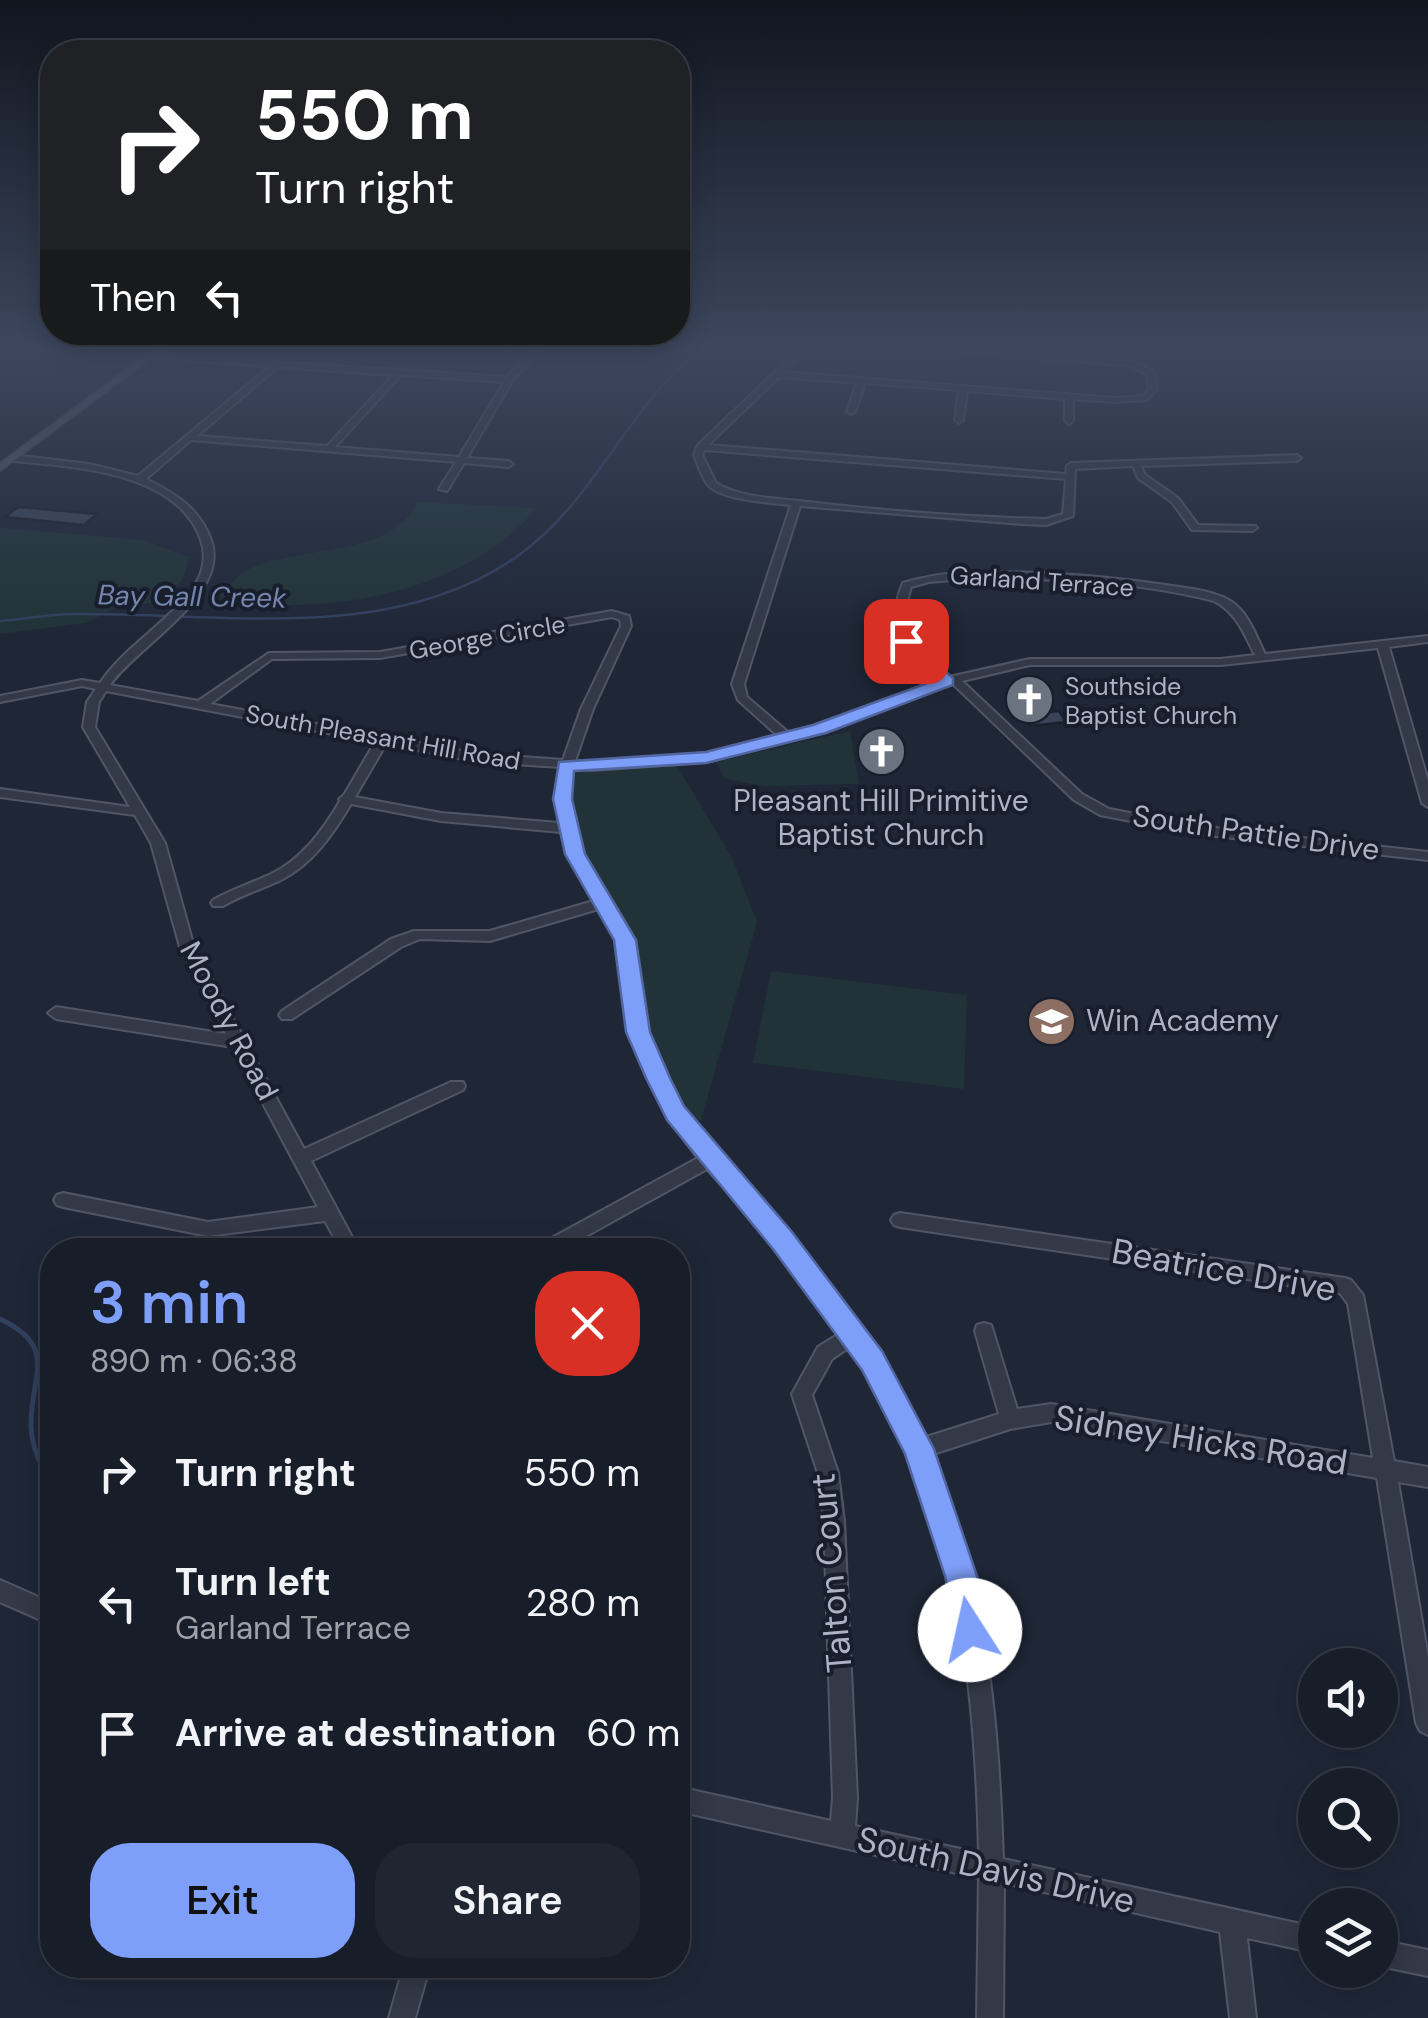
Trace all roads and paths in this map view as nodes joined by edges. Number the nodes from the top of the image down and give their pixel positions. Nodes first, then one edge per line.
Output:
1 (30, 445) edge
2 (183, 445) edge
3 (281, 445) edge
4 (333, 445) edge
5 (473, 445) edge
6 (701, 447) joint
7 (329, 449) junction
8 (0, 457) edge
9 (13, 458) junction
10 (1298, 458) dead end
11 (464, 460) junction
12 (509, 464) dead end
13 (1137, 466) junction
14 (0, 468) edge
15 (1069, 477) junction
16 (140, 480) junction
17 (444, 489) dead end
18 (796, 503) junction
19 (1252, 528) dead end
20 (1428, 639) edge
21 (1382, 645) junction
22 (1262, 658) junction
23 (131, 659) junction
24 (951, 680) junction
25 (105, 686) junction
26 (144, 692) junction
27 (0, 699) edge
28 (202, 704) junction
29 (788, 738) junction
30 (380, 742) junction
31 (566, 766) junction
32 (0, 793) edge
33 (345, 799) junction
34 (1428, 803) edge
35 (140, 812) junction
36 (565, 828) junction
37 (1428, 856) edge
38 (606, 902) junction
39 (218, 903) dead end
40 (56, 1013) dead end
41 (287, 1015) dead end
42 (239, 1042) junction
43 (457, 1086) dead end
44 (304, 1157) junction
45 (711, 1159) junction
46 (63, 1200) dead end
47 (332, 1213) junction
48 (900, 1220) dead end
49 (344, 1238) edge
50 (567, 1238) edge
51 (984, 1331) dead end
52 (853, 1336) junction
53 (1010, 1420) junction
54 (918, 1449) junction
55 (1386, 1470) junction
56 (1428, 1477) edge
57 (0, 1592) edge
58 (40, 1609) edge
59 (1428, 1723) edge
60 (690, 1802) edge
61 (842, 1835) junction
62 (993, 1868) junction
63 (1232, 1922) junction
64 (1298, 1936) edge
65 (1398, 1957) edge
66 (1428, 1963) edge
67 (413, 1978) edge
68 (402, 2018) edge
69 (990, 2018) edge
70 (1243, 2018) edge

1 - 9 main road
2 - 16 street
3 - 7 street
4 - 7 street
5 - 11 street
6 - 15 street
6 - 18 street
7 - 11 street
8 - 9 main road, Moody Road
9 - 14 main road
9 - 16 street, Moody Road
10 - 13 street
11 - 12 street
11 - 17 street
13 - 15 street
13 - 19 street
15 - 18 street
16 - 23 street, Moody Road
18 - 29 street
20 - 21 street, South Pleasant Hill Road
21 - 22 street, South Pleasant Hill Road
21 - 34 street
22 - 24 street, South Pleasant Hill Road
22 - 24 street, Garland Terrace
23 - 25 street, Moody Road
23 - 26 street
24 - 29 street, South Pleasant Hill Road
24 - 37 street, South Pattie Drive
25 - 26 street, South Pleasant Hill Road
25 - 27 street, South Pleasant Hill Road
25 - 35 street, Moody Road
26 - 28 street, South Pleasant Hill Road
28 - 30 street, South Pleasant Hill Road
28 - 31 street, George Circle
29 - 31 street, South Pleasant Hill Road
30 - 31 street, South Pleasant Hill Road
30 - 33 street
31 - 36 street
32 - 35 street
33 - 36 street
33 - 39 street
35 - 42 street, Moody Road
36 - 38 street
38 - 41 street
38 - 45 street
40 - 42 street
42 - 44 street, Moody Road
43 - 44 street
44 - 47 street, Moody Road
45 - 50 street
45 - 52 street
46 - 47 street
47 - 49 street, Moody Road
48 - 55 street, Beatrice Drive
51 - 53 street
52 - 54 street
52 - 61 street, Talton Court
53 - 54 street, Sidney Hicks Road
53 - 55 street, Sidney Hicks Road
54 - 62 street
55 - 56 street, Sidney Hicks Road
55 - 59 street, Beatrice Drive
57 - 58 street
60 - 61 street, South Davis Drive
61 - 62 street, South Davis Drive
62 - 63 street, South Davis Drive
62 - 69 street
63 - 64 street, South Davis Drive
63 - 70 street
65 - 66 street
67 - 68 street

